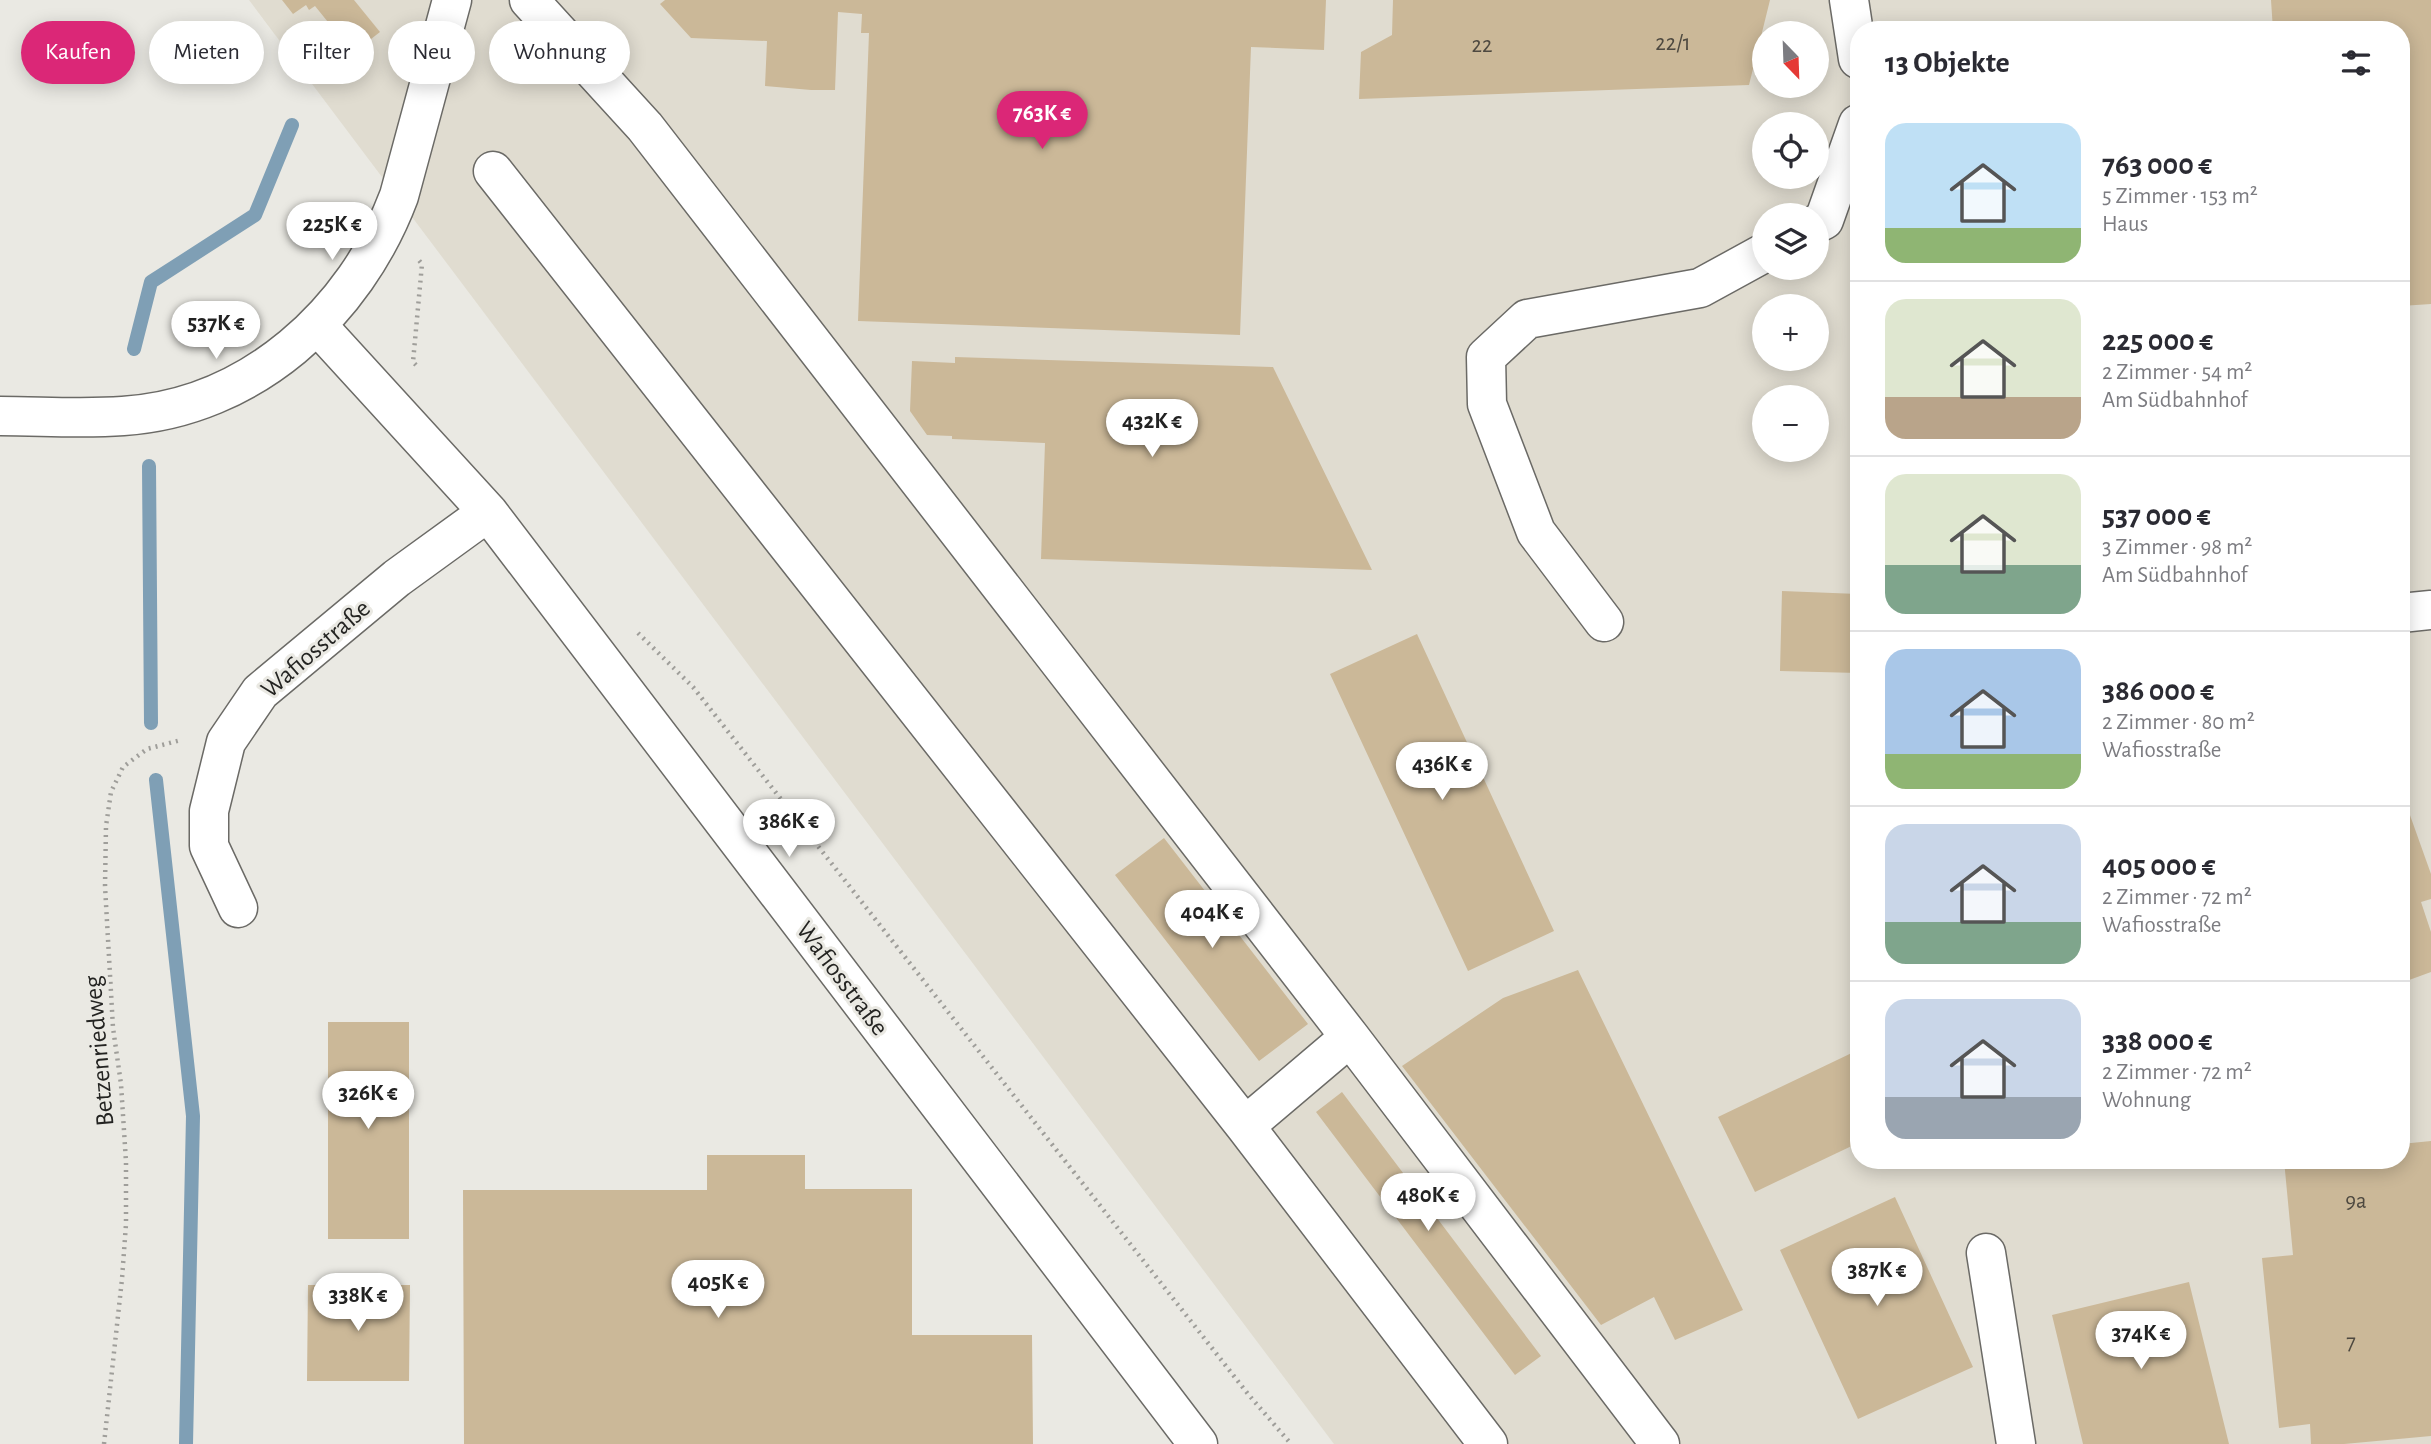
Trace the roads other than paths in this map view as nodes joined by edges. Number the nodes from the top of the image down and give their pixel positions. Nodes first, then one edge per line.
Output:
1 (452, 0) edge
2 (529, 0) edge
3 (1849, 0) edge
4 (1852, 21) edge
5 (1850, 147) edge
6 (493, 171) dead end
7 (1829, 206) edge
8 (1752, 260) edge
9 (318, 326) junction
10 (0, 416) edge
11 (488, 512) junction
12 (2431, 610) edge
13 (2410, 612) edge
14 (1604, 622) dead end
15 (238, 908) dead end
16 (1350, 1037) junction
17 (1245, 1126) junction
18 (1986, 1253) dead end
19 (1198, 1444) edge
20 (1488, 1444) edge
21 (1660, 1444) edge
22 (2016, 1444) edge

1 - 9 street
2 - 16 street
3 - 4 street
5 - 7 street
6 - 17 street
8 - 14 street
9 - 10 street
9 - 11 street, Wafiosstraße
11 - 15 street, Wafiosstraße
11 - 19 street, Wafiosstraße
12 - 13 street
16 - 17 street
16 - 21 street
17 - 20 street
18 - 22 street

